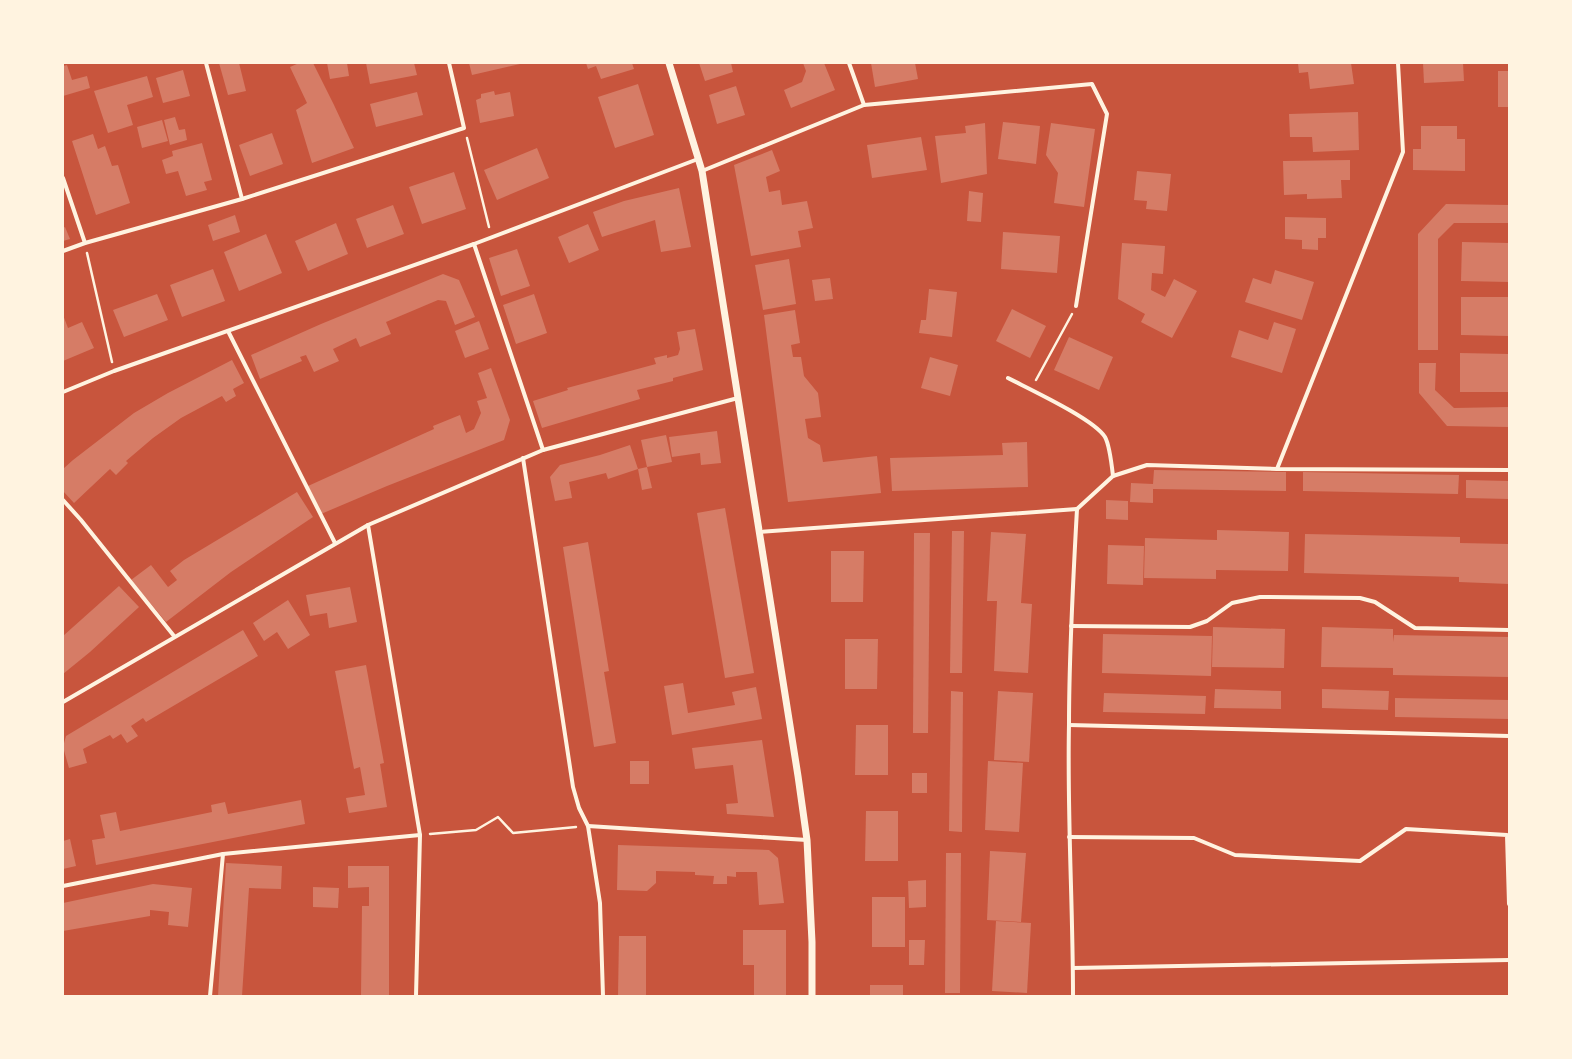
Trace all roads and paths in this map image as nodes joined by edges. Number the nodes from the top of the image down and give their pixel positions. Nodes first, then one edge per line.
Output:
1 (206, 63) edge
2 (449, 63) edge
3 (669, 63) edge
4 (849, 63) edge
5 (1398, 63) edge
6 (864, 105) junction
7 (464, 128) junction
8 (698, 159) junction
9 (702, 171) junction
10 (63, 178) edge
11 (242, 199) junction
12 (491, 237) junction
13 (85, 243) junction
14 (474, 244) junction
15 (63, 251) edge
16 (1076, 306) joint
17 (228, 331) junction
18 (114, 371) junction
19 (1008, 378) dead end
20 (1031, 389) junction
21 (63, 392) edge
22 (739, 398) junction
23 (543, 450) junction
24 (523, 458) junction
25 (1277, 469) junction
26 (1509, 470) edge
27 (1113, 476) junction
28 (63, 500) edge
29 (1077, 509) junction
30 (368, 524) junction
31 (760, 532) junction
32 (335, 543) junction
33 (1071, 626) junction
34 (1509, 630) edge
35 (174, 636) junction
36 (63, 702) edge
37 (1068, 725) junction
38 (1509, 736) edge
39 (588, 826) junction
40 (420, 835) junction
41 (1069, 837) junction
42 (807, 840) junction
43 (223, 854) junction
44 (63, 886) edge
45 (1509, 904) edge
46 (1509, 960) edge
47 (1073, 968) junction
48 (210, 996) edge
49 (416, 996) edge
50 (603, 996) edge
51 (812, 996) edge
52 (1073, 996) edge

1 - 11 street
2 - 7 street
3 - 8 street
4 - 6 street
5 - 25 street
6 - 9 street
6 - 16 street
7 - 11 street
7 - 12 path
8 - 9 street
8 - 12 street
9 - 22 street
10 - 13 street
11 - 13 street
12 - 14 street
13 - 15 street
13 - 18 path
14 - 17 street
14 - 23 street
16 - 20 path
17 - 18 street
17 - 32 street
18 - 21 street
19 - 20 street
20 - 27 street
22 - 23 street
22 - 31 street
23 - 24 street
24 - 30 street
24 - 39 street
25 - 26 street
25 - 27 street
27 - 29 street
28 - 35 street
29 - 31 street
29 - 33 street
30 - 32 street
30 - 40 street
31 - 42 street
32 - 35 street
33 - 34 street
33 - 37 street
35 - 36 street
37 - 38 street
37 - 41 street
39 - 40 path
39 - 42 street
39 - 50 street
40 - 43 street
40 - 49 street
41 - 45 street
41 - 47 street
42 - 51 street
43 - 44 street
43 - 48 street
46 - 47 street
47 - 52 street

